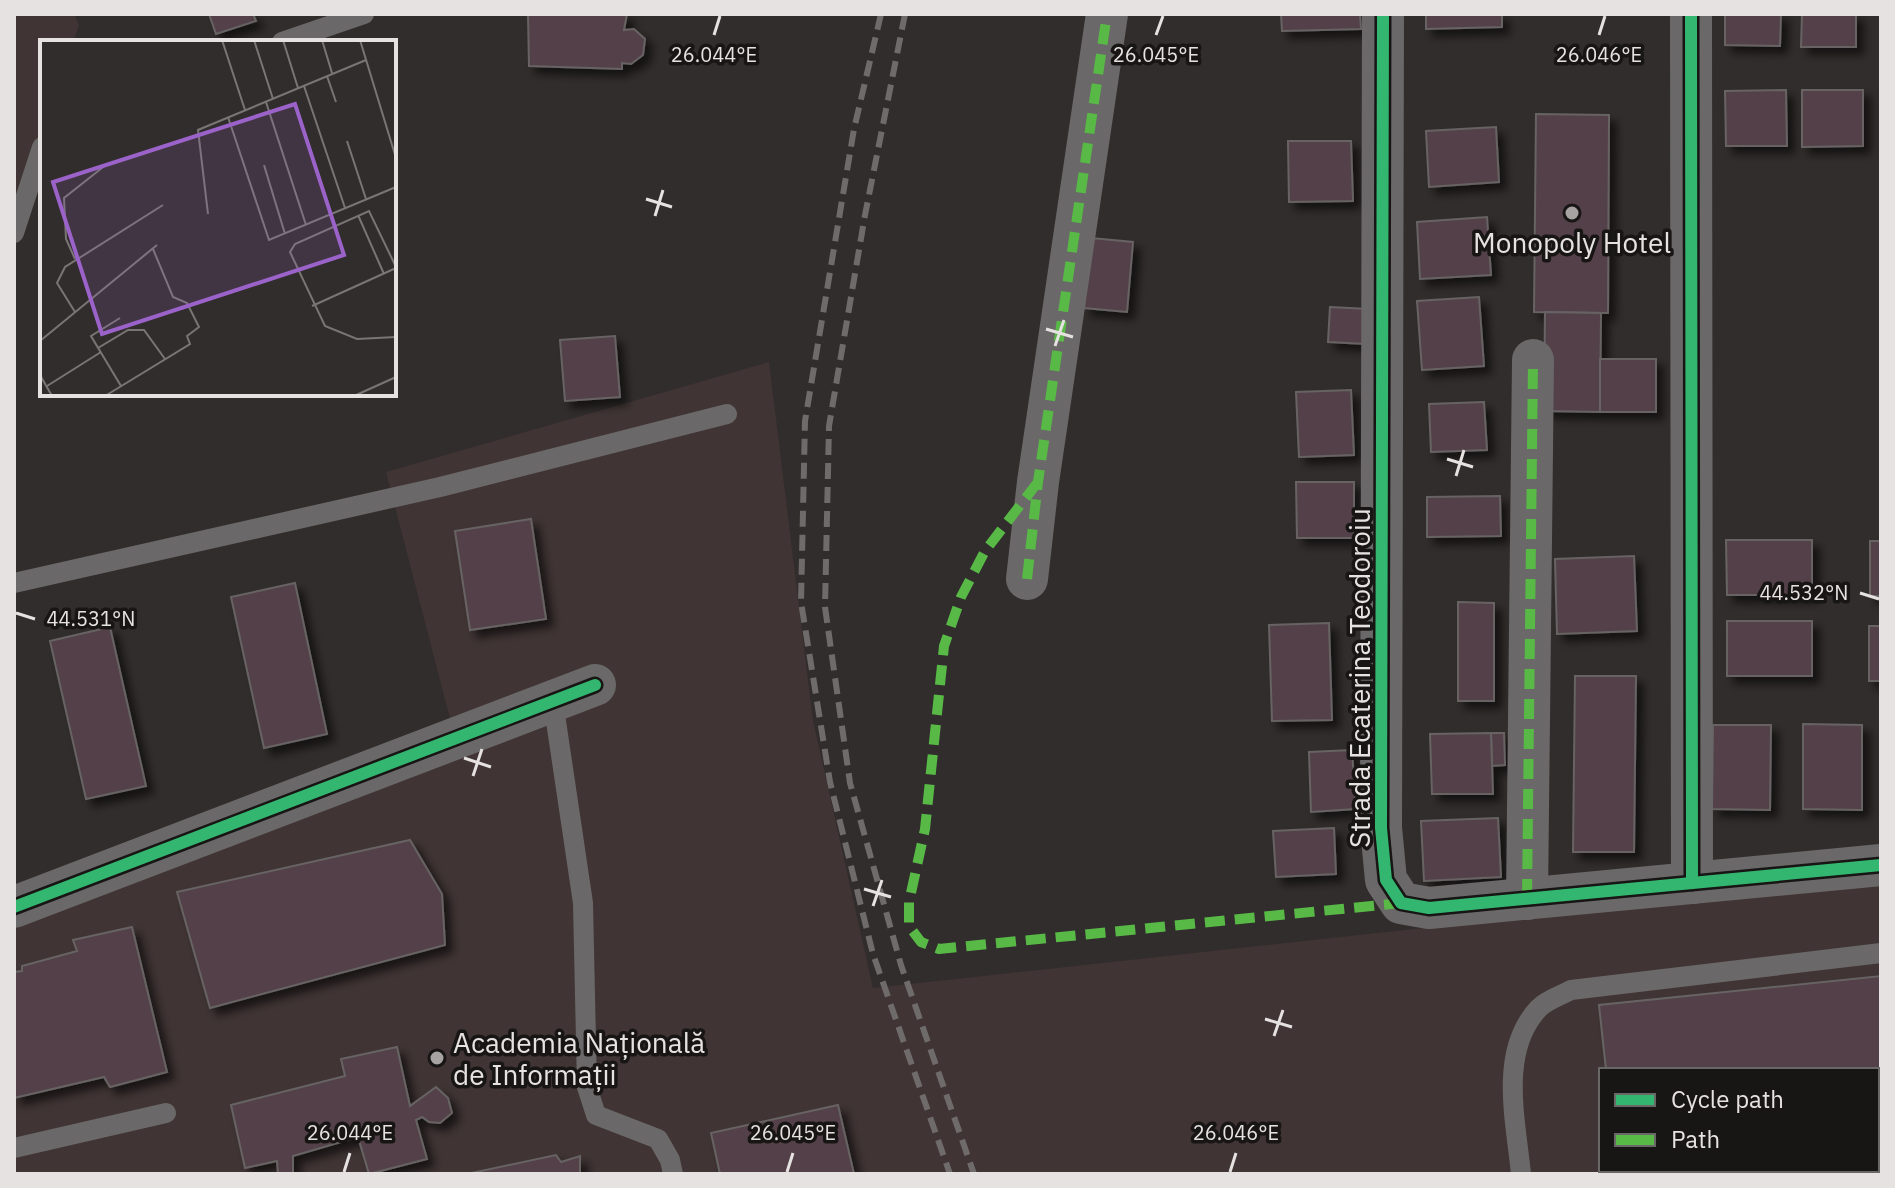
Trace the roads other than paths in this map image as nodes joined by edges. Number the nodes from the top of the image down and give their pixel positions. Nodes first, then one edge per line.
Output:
1 (364, 14) edge
2 (1107, 14) edge
3 (1383, 14) edge
4 (1691, 14) edge
5 (288, 40) edge
6 (40, 153) edge
7 (14, 233) edge
8 (1533, 360) dead end
9 (727, 414) dead end
10 (1027, 579) dead end
11 (14, 583) edge
12 (595, 685) dead end
13 (553, 701) junction
14 (1881, 865) edge
15 (1692, 883) junction
16 (1527, 899) junction
17 (14, 907) edge
18 (1881, 953) edge
19 (166, 1113) dead end
20 (14, 1148) edge
21 (673, 1174) edge
22 (1521, 1174) edge

1 - 5 lane
2 - 10 street
3 - 16 street, Strada Ecaterina Teodoroiu
4 - 15 street
6 - 7 lane
8 - 16 street
9 - 11 lane
12 - 13 street
13 - 17 street
13 - 21 lane
14 - 15 street, Strada Ecaterina Teodoroiu
15 - 16 street, Strada Ecaterina Teodoroiu
18 - 22 lane
19 - 20 lane

